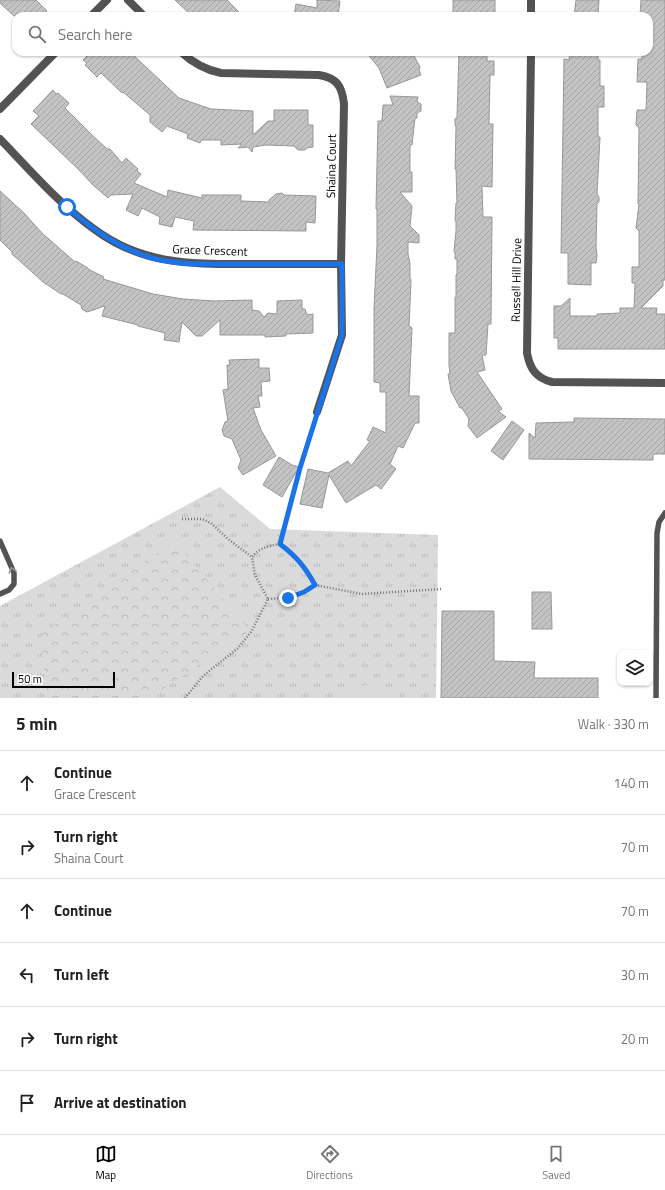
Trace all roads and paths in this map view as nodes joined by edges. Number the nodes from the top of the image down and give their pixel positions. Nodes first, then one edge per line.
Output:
1 (107, 0) edge
2 (128, 0) edge
3 (531, 0) edge
4 (95, 12) edge
5 (140, 12) edge
6 (531, 12) edge
7 (52, 56) edge
8 (187, 56) edge
9 (531, 56) edge
10 (0, 109) edge
11 (0, 139) edge
12 (342, 264) junction
13 (665, 383) edge
14 (317, 412) joint
15 (665, 513) edge
16 (182, 519) dead end
17 (0, 541) edge
18 (280, 544) junction
19 (252, 557) junction
20 (315, 585) junction
21 (442, 589) dead end
22 (0, 594) edge
23 (268, 599) junction
24 (185, 698) edge
25 (656, 698) edge

1 - 4 street
2 - 5 street
3 - 6 street
7 - 10 street
8 - 12 street, Shaina Court
9 - 13 street, Russell Hill Drive
11 - 12 street, Grace Crescent
12 - 14 street, Shaina Court
14 - 18 path
15 - 25 lane
16 - 19 path
22 -> 17 lane
18 - 19 path
18 - 20 path
19 - 23 path
20 - 21 path
20 - 23 path
23 - 24 path

